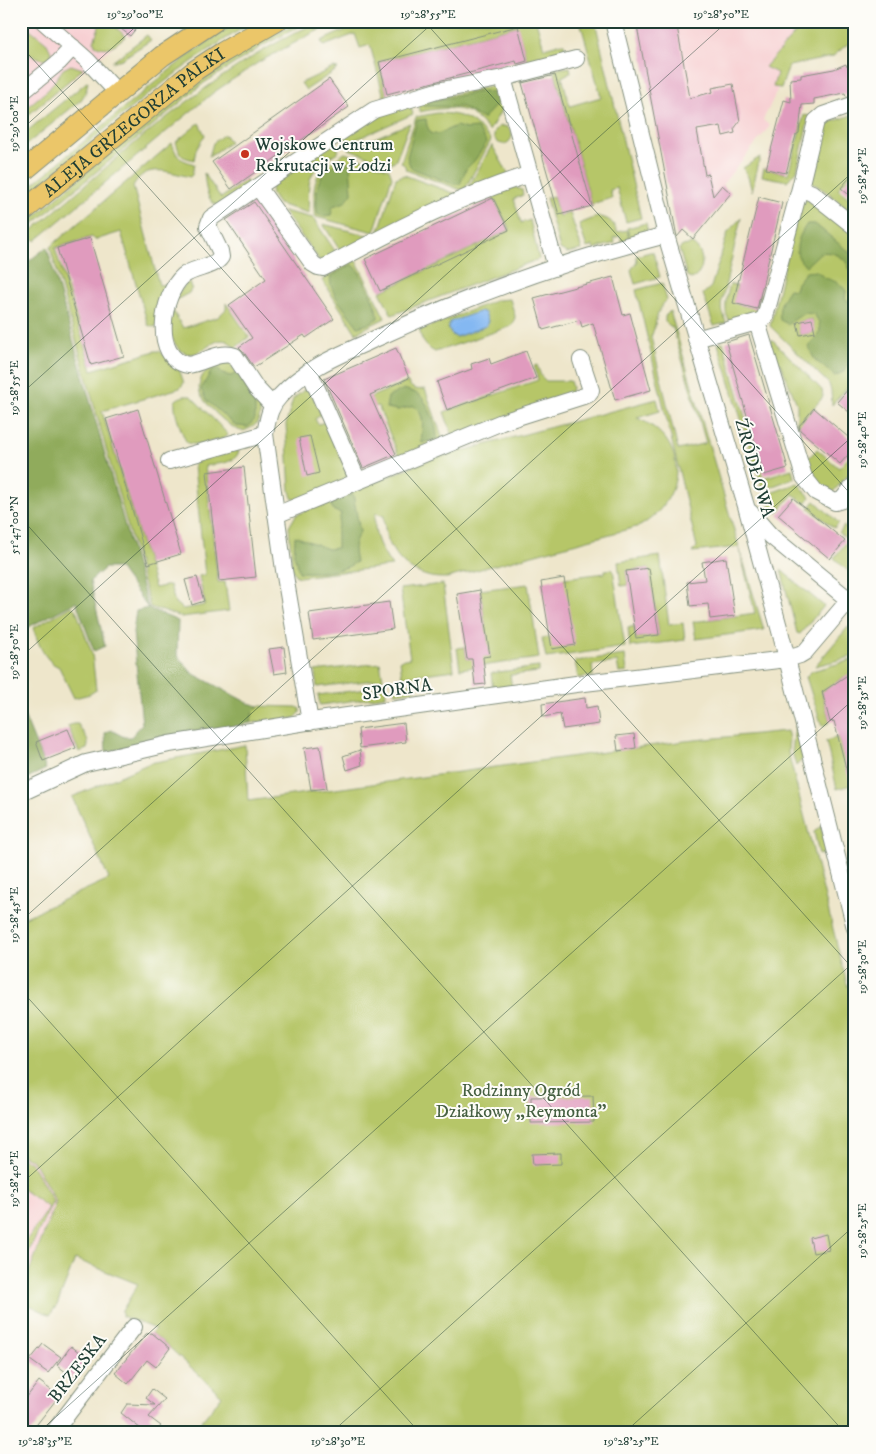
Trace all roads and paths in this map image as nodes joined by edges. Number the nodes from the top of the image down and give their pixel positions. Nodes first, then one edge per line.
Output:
1 (43, 21) edge
2 (214, 21) edge
3 (277, 21) edge
4 (613, 21) edge
5 (73, 47) junction
6 (576, 59) dead end
7 (503, 78) junction
8 (117, 92) junction
9 (21, 93) edge
10 (855, 104) edge
11 (21, 172) edge
12 (530, 174) junction
13 (258, 187) junction
14 (800, 188) junction
15 (21, 213) edge
16 (855, 227) edge
17 (666, 235) junction
18 (556, 267) junction
19 (756, 322) junction
20 (696, 339) junction
21 (581, 360) dead end
22 (309, 371) junction
23 (272, 406) junction
24 (265, 434) junction
25 (168, 460) dead end
26 (358, 481) junction
27 (855, 484) edge
28 (746, 506) junction
29 (276, 515) junction
30 (853, 600) edge
31 (787, 659) junction
32 (310, 722) junction
33 (21, 793) edge
34 (855, 928) edge
35 (134, 1327) dead end
36 (53, 1433) edge

1 - 5 street
2 - 8 main road, ALEJA GRZEGORZA PALKI
3 - 15 main road, ALEJA GRZEGORZA PALKI
4 - 17 street, ŹRÓDŁOWA
5 - 8 street
5 - 9 street
6 - 7 street
7 - 12 street
7 - 13 street
8 - 11 main road, ALEJA GRZEGORZA PALKI
10 - 14 street
12 - 13 street
12 - 18 street
13 - 23 street
14 - 16 street
14 - 19 street
17 - 18 street
17 - 20 street, ŹRÓDŁOWA
18 - 22 street
19 - 20 street
19 - 27 street
20 - 28 street, ŹRÓDŁOWA
21 - 26 street
22 - 23 street
22 - 26 street
23 - 24 street
24 - 25 street
24 - 29 street
26 - 29 street
28 - 30 street
28 - 31 street, ŹRÓDŁOWA
29 - 32 street
30 - 31 street
31 - 32 street, SPORNA
31 - 34 street, ŹRÓDŁOWA
32 - 33 street, SPORNA
35 - 36 street, BRZESKA

